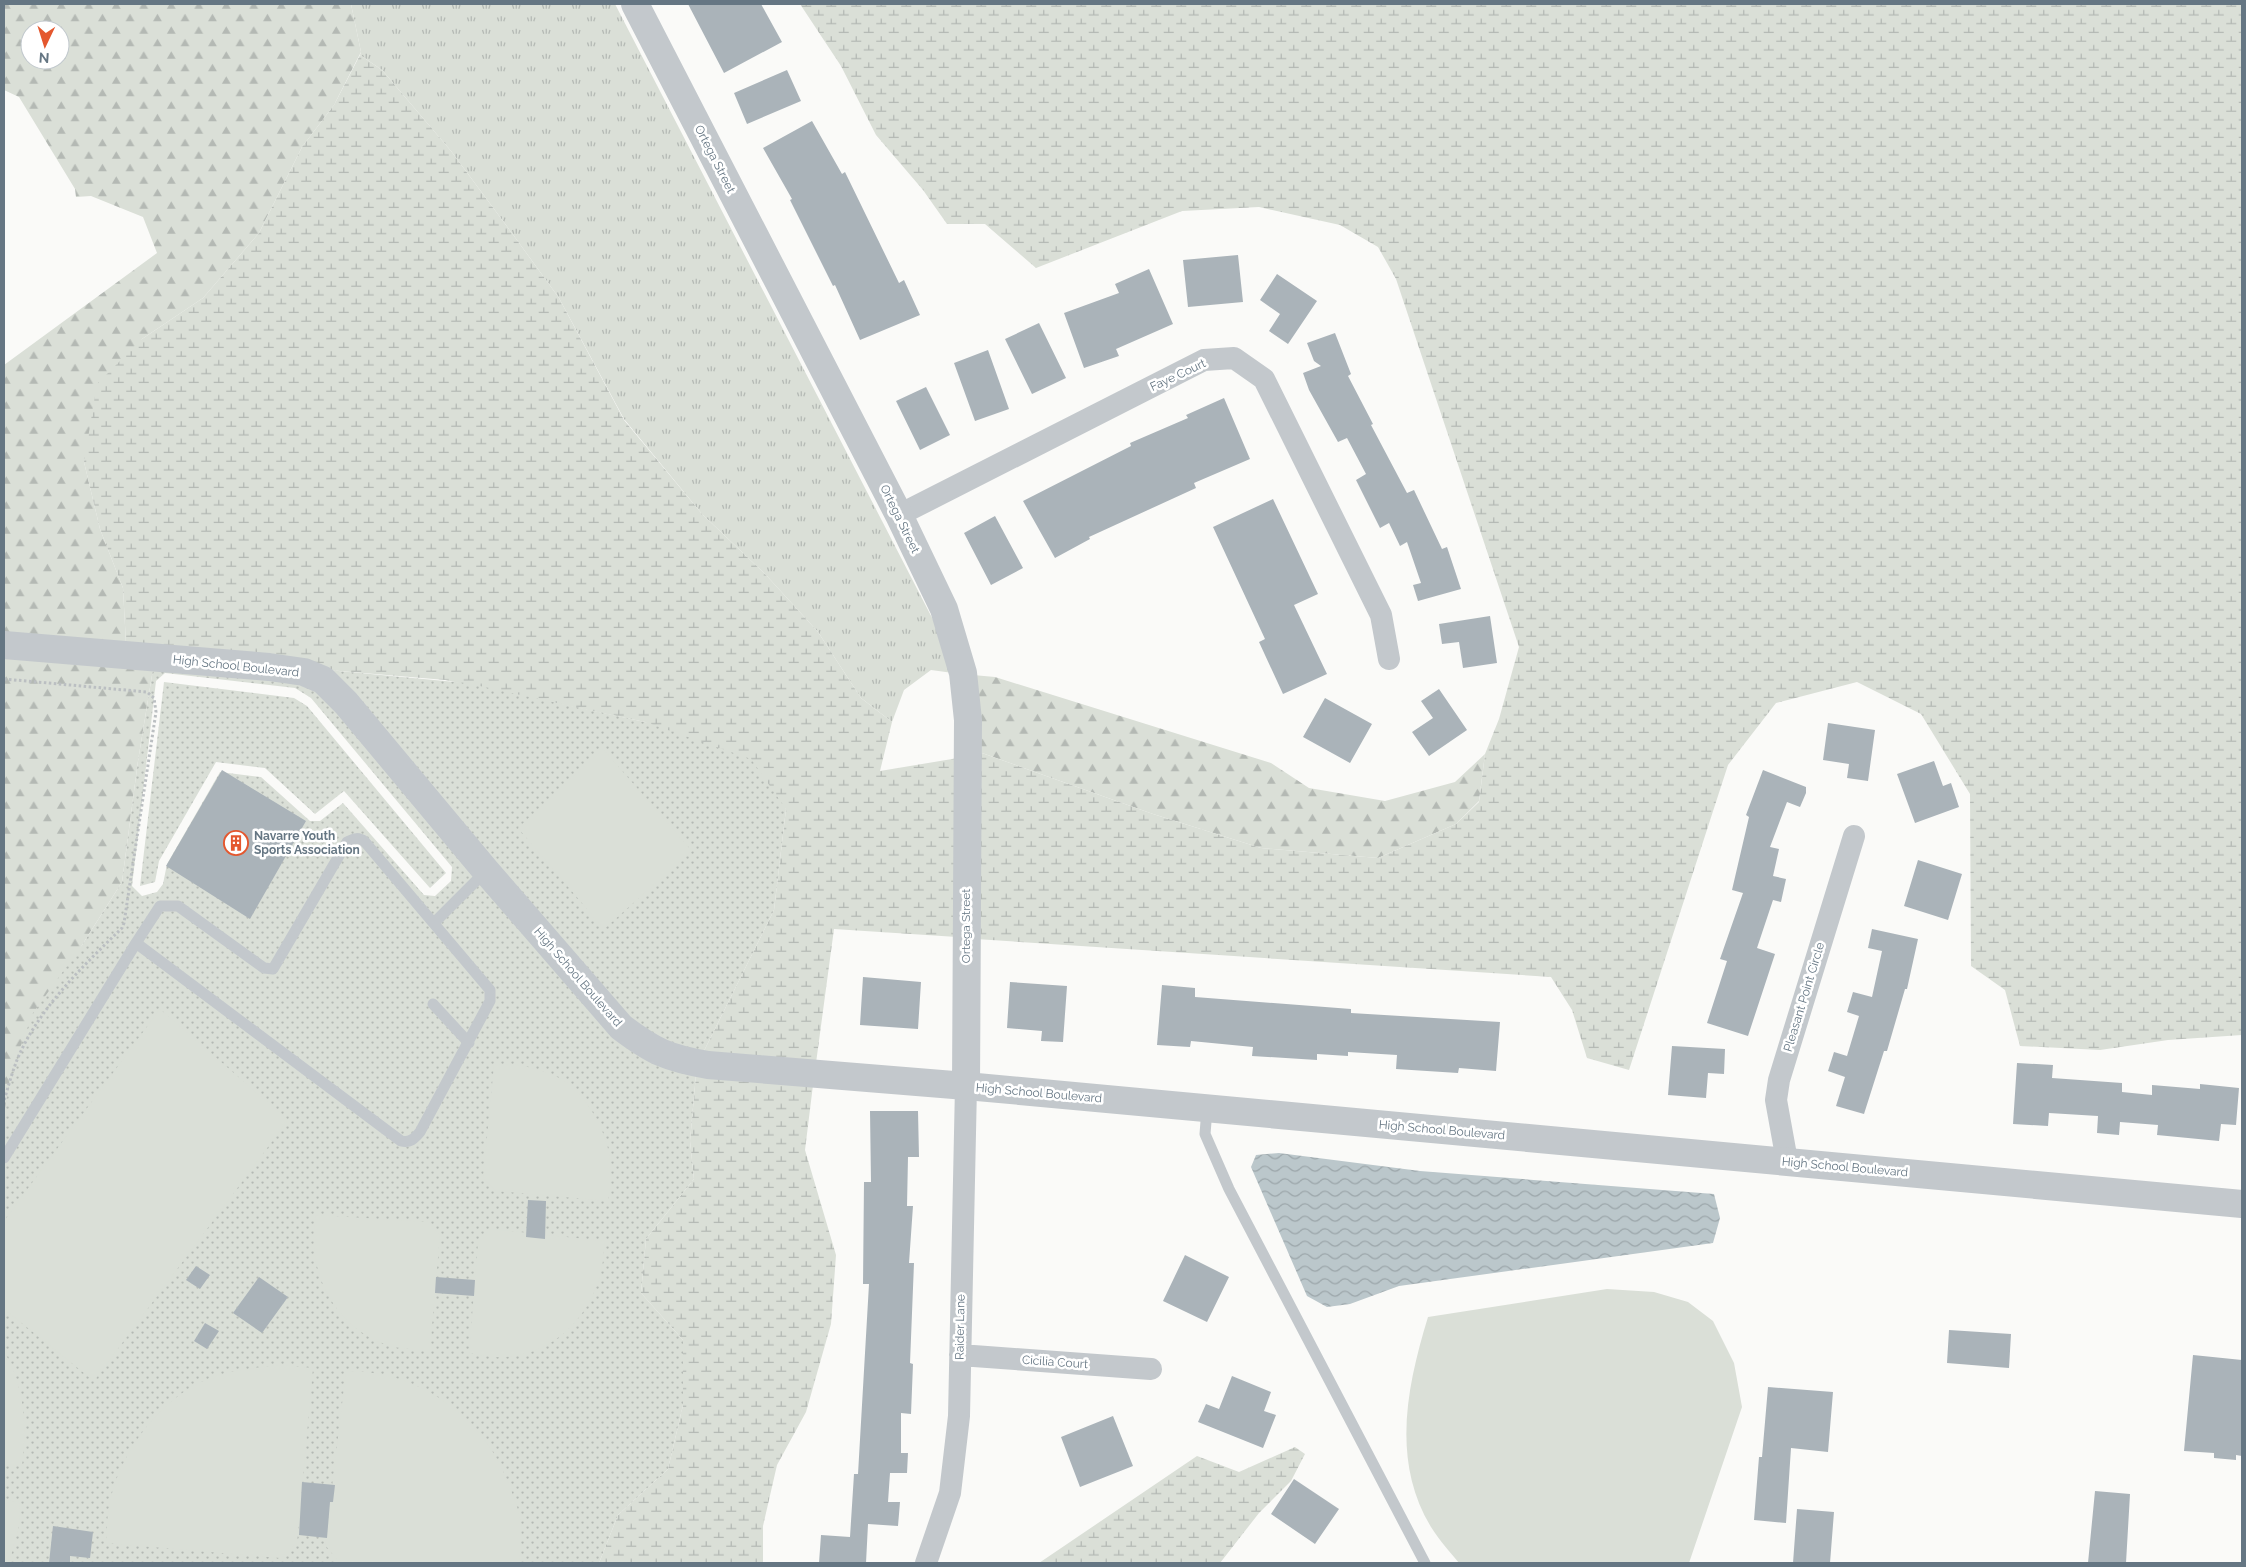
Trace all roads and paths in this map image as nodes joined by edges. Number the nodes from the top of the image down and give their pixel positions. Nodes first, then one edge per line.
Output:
1 (635, 4) edge
2 (899, 515) junction
3 (4, 645) edge
4 (1389, 659) dead end
5 (4, 679) edge
6 (1854, 836) dead end
7 (486, 871) junction
8 (434, 923) junction
9 (136, 943) junction
10 (433, 1004) dead end
11 (469, 1042) junction
12 (966, 1086) junction
13 (4, 1101) edge
14 (1207, 1109) junction
15 (4, 1158) edge
16 (1787, 1161) junction
17 (2242, 1204) edge
18 (960, 1355) junction
19 (1151, 1369) dead end
20 (926, 1563) edge
21 (1425, 1563) edge

1 - 2 street, Ortega Street
2 - 4 street, Faye Court
2 - 12 street, Ortega Street
3 - 7 street, High School Boulevard
5 - 13 path
6 - 16 street, Pleasant Point Circle
7 - 8 lane
7 - 12 street, High School Boulevard
8 - 9 lane
8 - 11 lane
9 - 11 lane
9 - 15 lane
10 - 11 lane
12 - 14 street, High School Boulevard
12 - 18 street, Raider Lane
14 - 16 street, High School Boulevard
14 - 21 lane
16 - 17 street, High School Boulevard
18 - 19 street, Cicilia Court
18 - 20 street, Raider Lane

